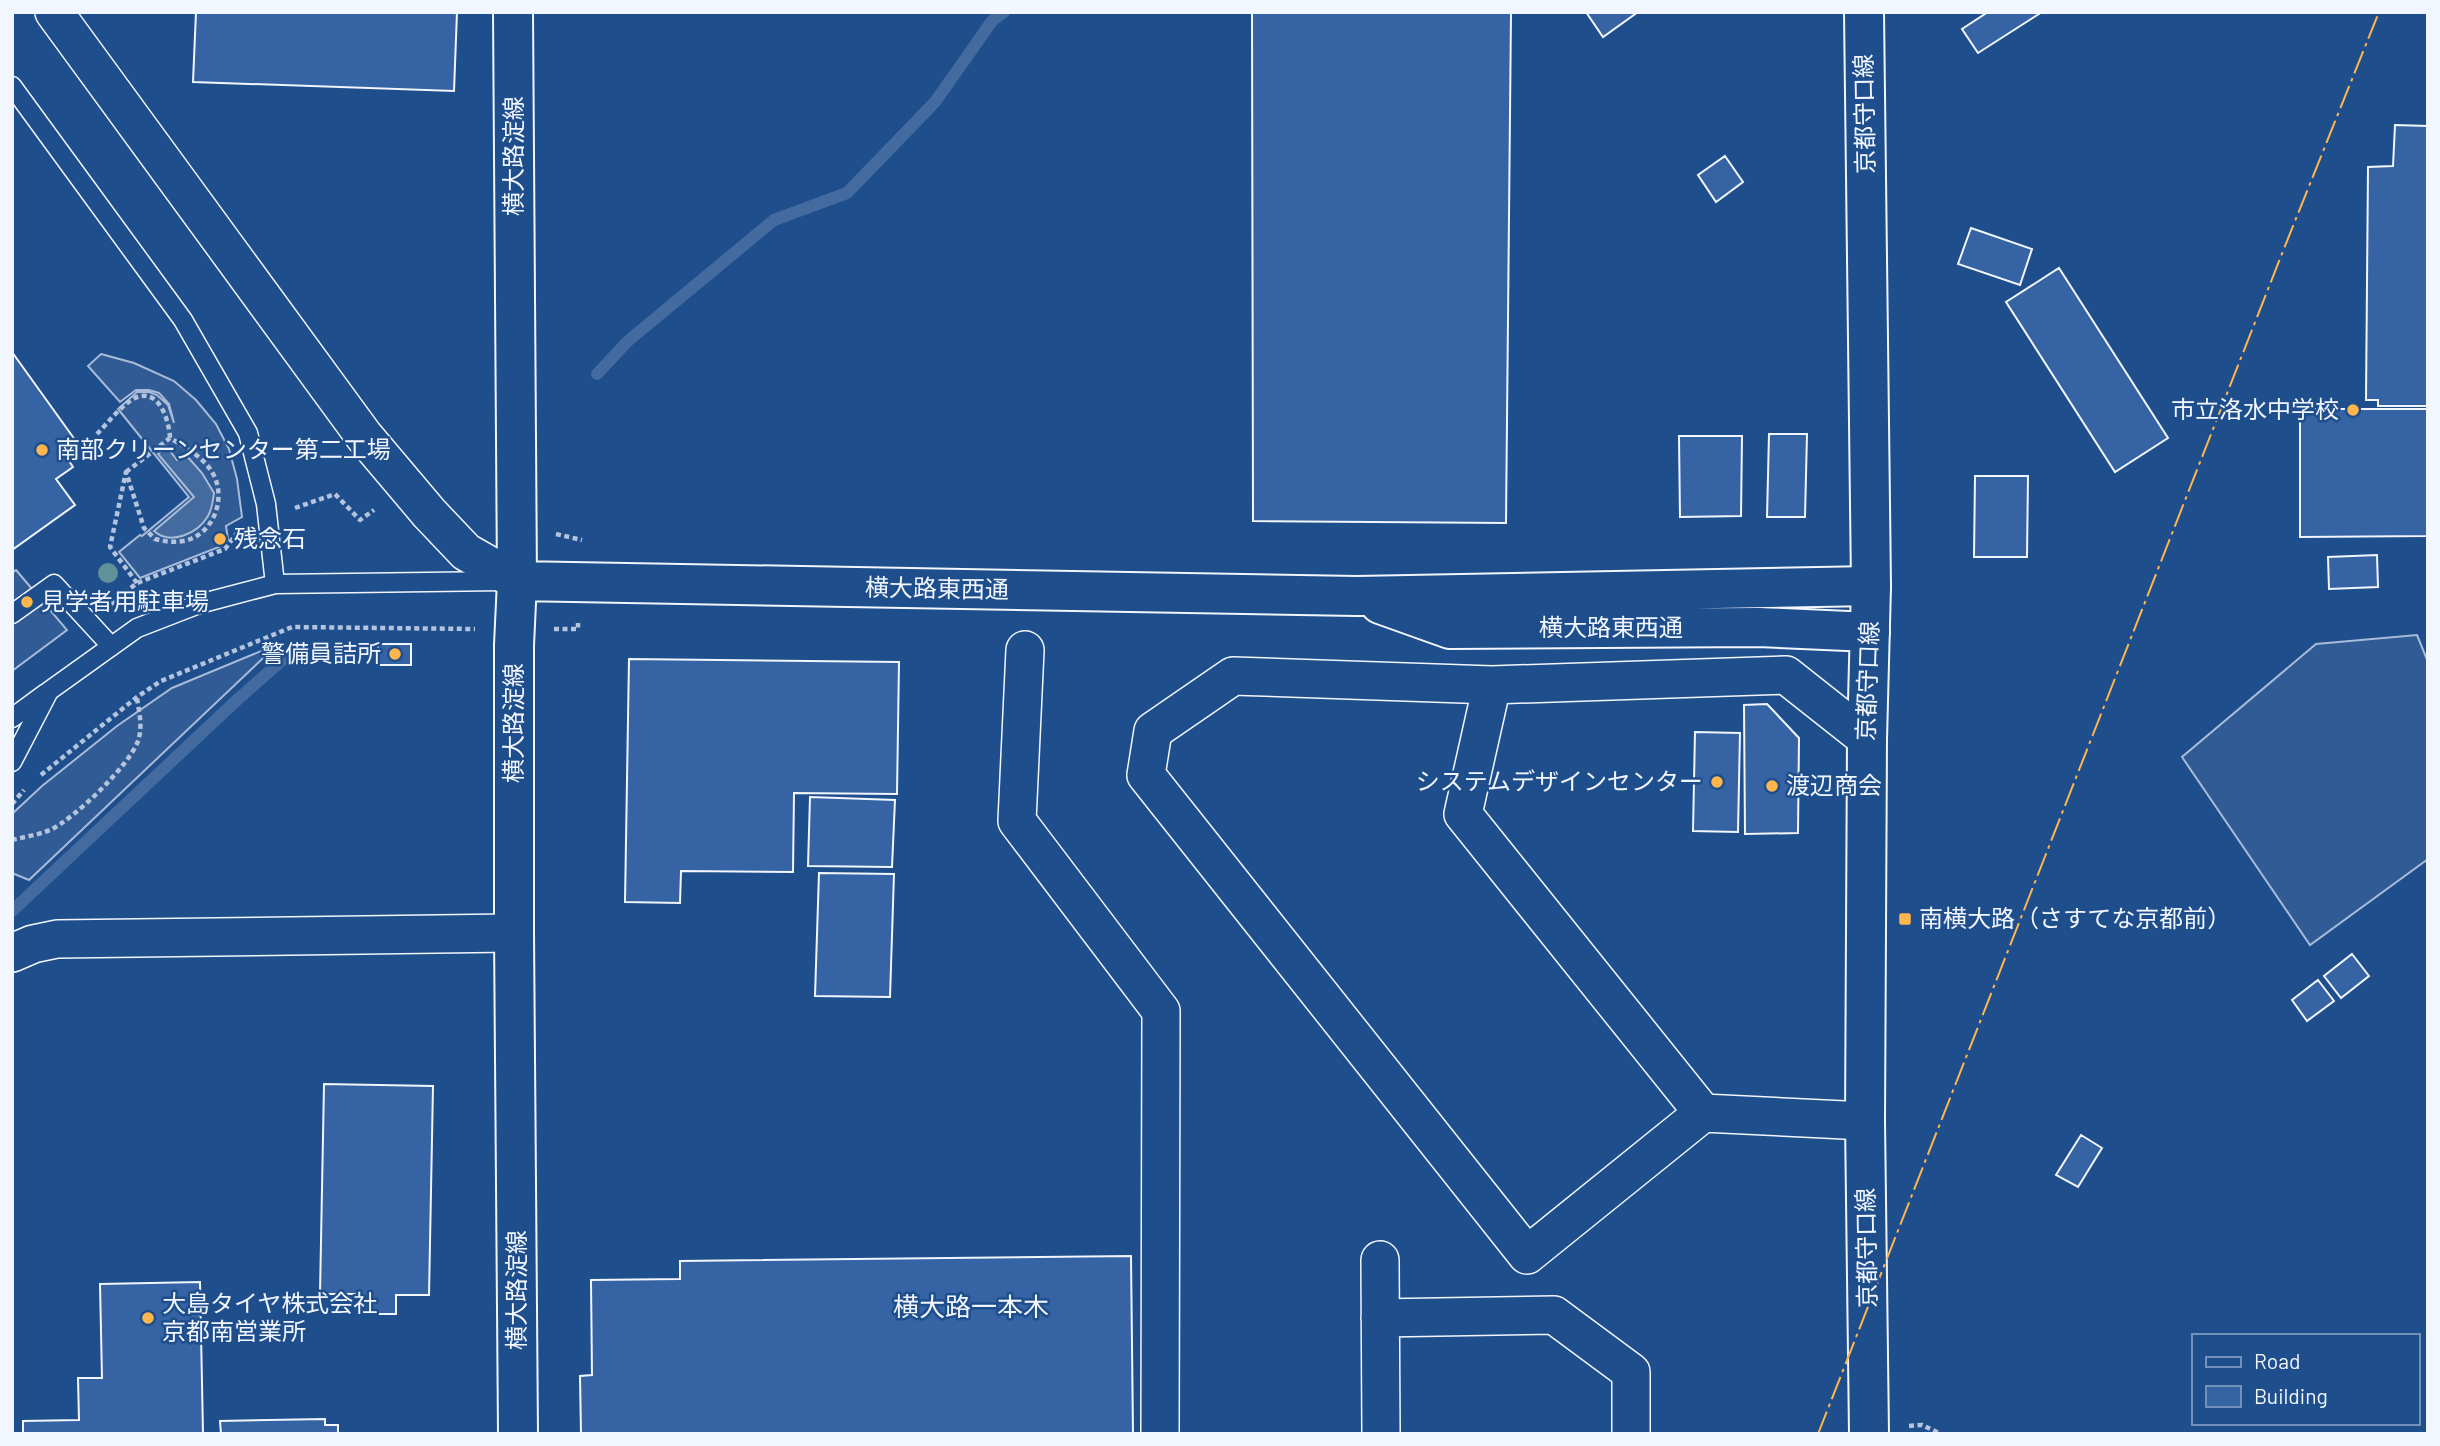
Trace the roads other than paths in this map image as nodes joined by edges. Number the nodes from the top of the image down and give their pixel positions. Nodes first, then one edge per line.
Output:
1 (54, 12) edge
2 (513, 12) edge
3 (1864, 12) edge
4 (12, 86) edge
5 (516, 581) junction
6 (275, 583) junction
7 (1871, 586) junction
8 (1357, 596) junction
9 (12, 614) edge
10 (1870, 632) junction
11 (111, 646) junction
12 (1025, 650) dead end
13 (1492, 685) junction
14 (49, 691) junction
15 (12, 718) edge
16 (1867, 739) junction
17 (12, 762) edge
18 (514, 933) junction
19 (12, 954) edge
20 (1703, 1113) junction
21 (1865, 1121) junction
22 (1380, 1260) dead end
23 (1380, 1318) junction
24 (518, 1434) edge
25 (1160, 1434) edge
26 (1381, 1434) edge
27 (1631, 1434) edge
28 (1870, 1434) edge

1 - 5 street
2 - 5 street, 横大路淀線
3 - 7 street, 京都守口線
4 - 6 lane
5 - 6 lane
5 - 8 street, 横大路東西通
5 - 18 street, 横大路淀線
6 - 11 lane
7 - 8 street, 横大路東西通
7 - 10 street, 京都守口線
8 - 10 street, 横大路東西通
9 - 11 lane
10 - 16 street, 京都守口線
11 - 14 lane
12 - 25 street
13 - 16 street
13 - 20 street
13 - 20 street
14 - 15 lane
14 - 17 lane
16 - 21 street, 京都守口線
18 - 19 street
18 - 24 street, 横大路淀線
20 - 21 street
21 - 28 street, 京都守口線
22 - 23 street
23 - 26 street
23 - 27 street

